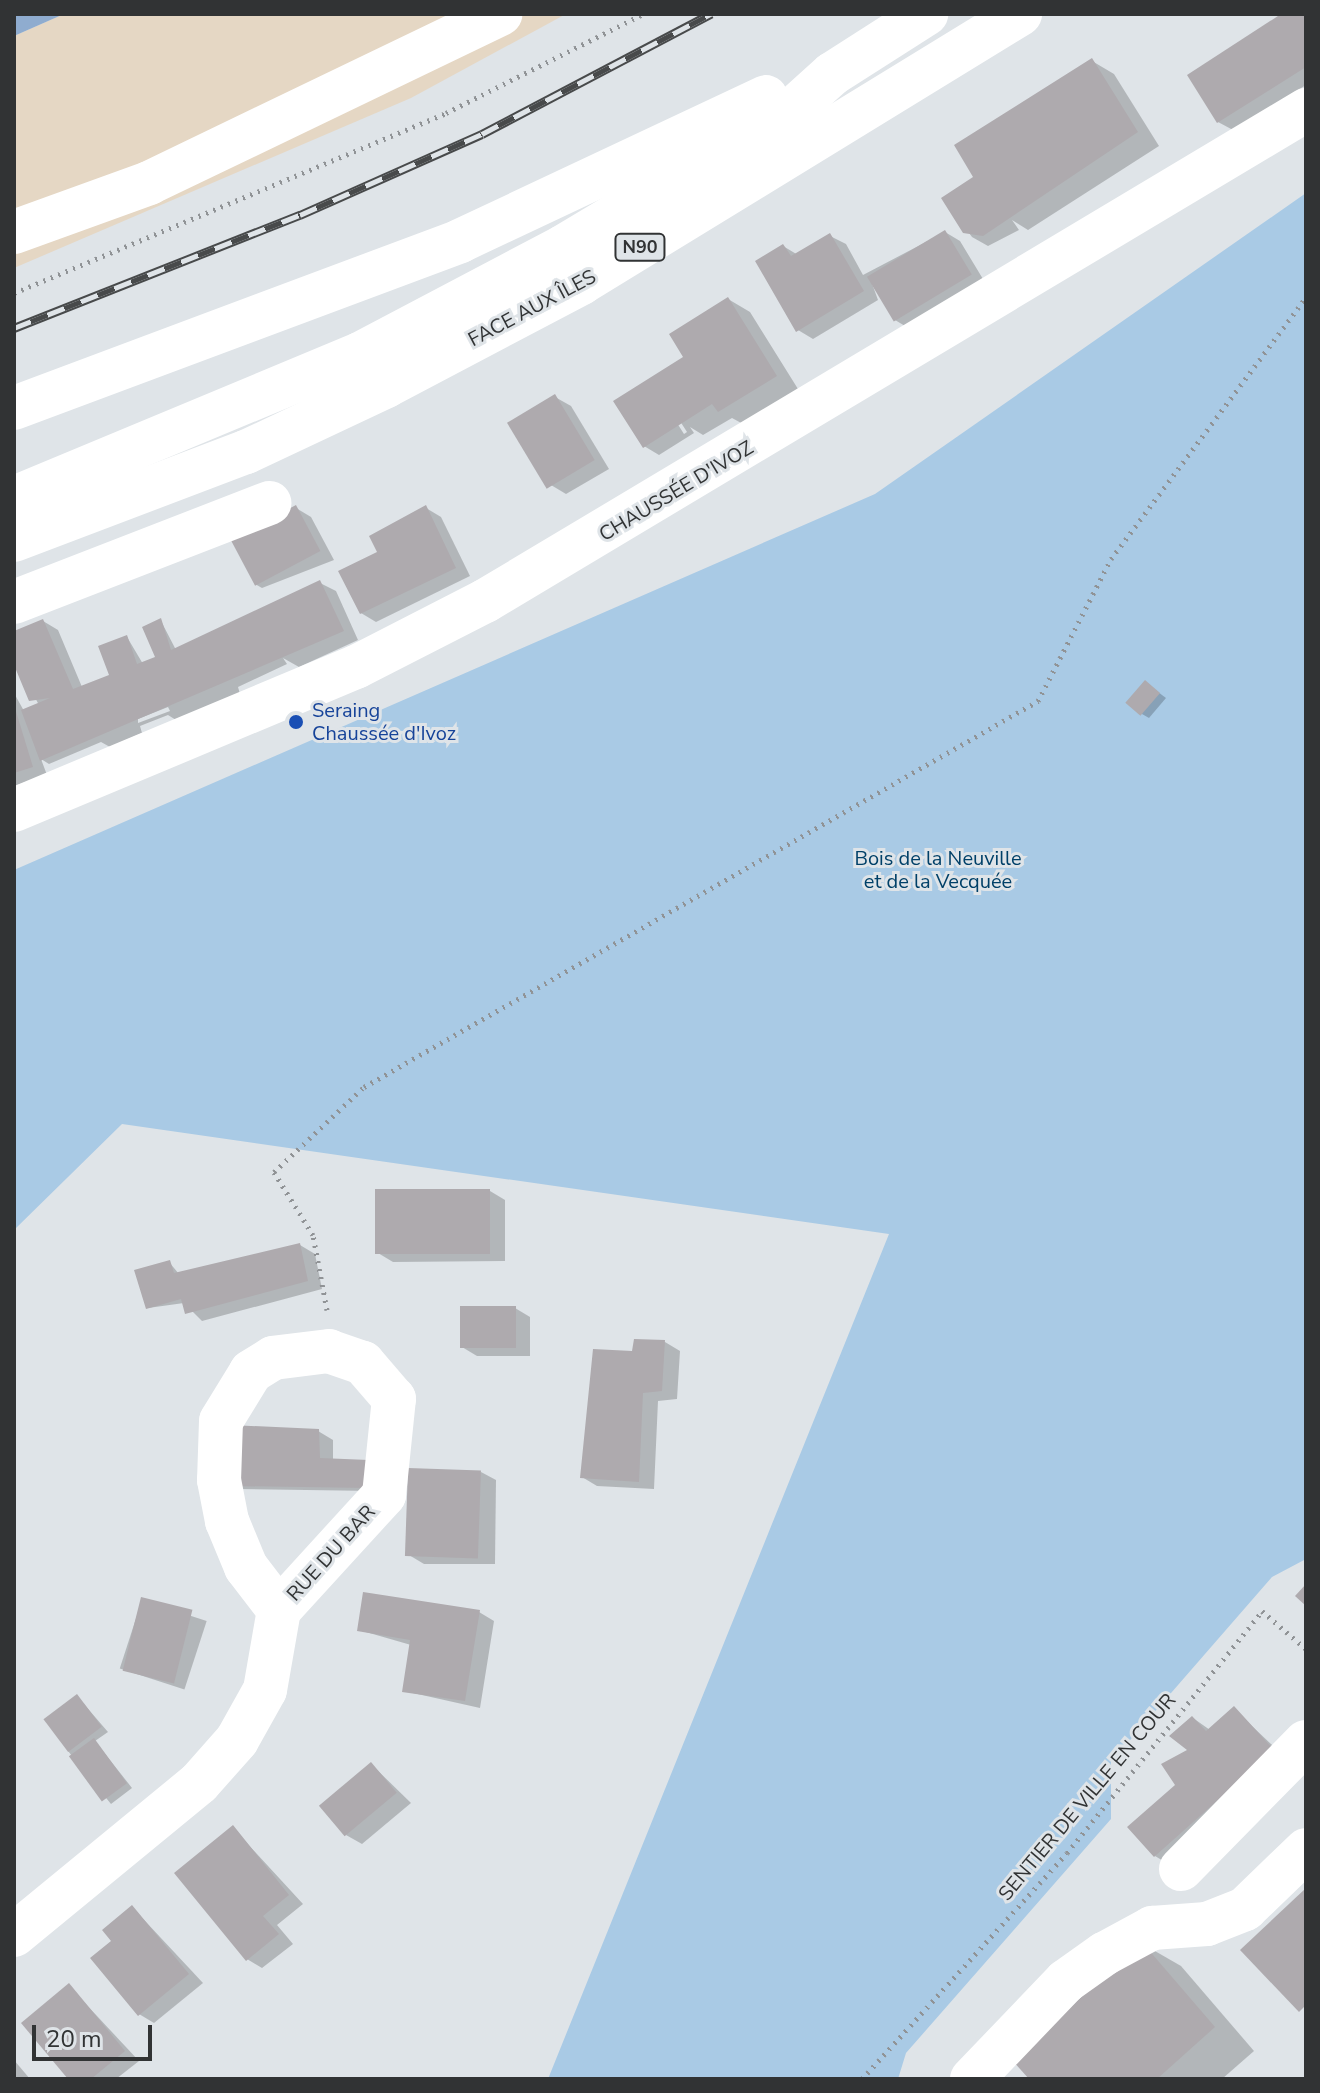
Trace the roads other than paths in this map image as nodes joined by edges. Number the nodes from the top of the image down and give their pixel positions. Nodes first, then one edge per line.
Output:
1 (500, 14) edge
2 (926, 14) edge
3 (1020, 14) edge
4 (832, 74) junction
5 (1306, 110) edge
6 (14, 232) edge
7 (14, 408) edge
8 (14, 498) edge
9 (269, 503) dead end
10 (14, 540) edge
11 (14, 602) edge
12 (14, 810) edge
13 (279, 1610) junction
14 (1305, 1743) edge
15 (1306, 1850) edge
16 (1181, 1869) dead end
17 (14, 1935) edge
18 (972, 2079) edge

1 - 6 main road
2 - 4 main road, FACE AUX ÎLES / N90
3 - 10 main road, FACE AUX ÎLES / N90
4 - 7 main road
4 - 8 main road, FACE AUX ÎLES / N90
5 - 12 main road, CHAUSSÉE D'IVOZ
9 - 11 main road
13 - 13 main road, RUE DU BAR
13 - 17 main road, RUE DU BAR
14 - 16 main road
15 - 18 main road

